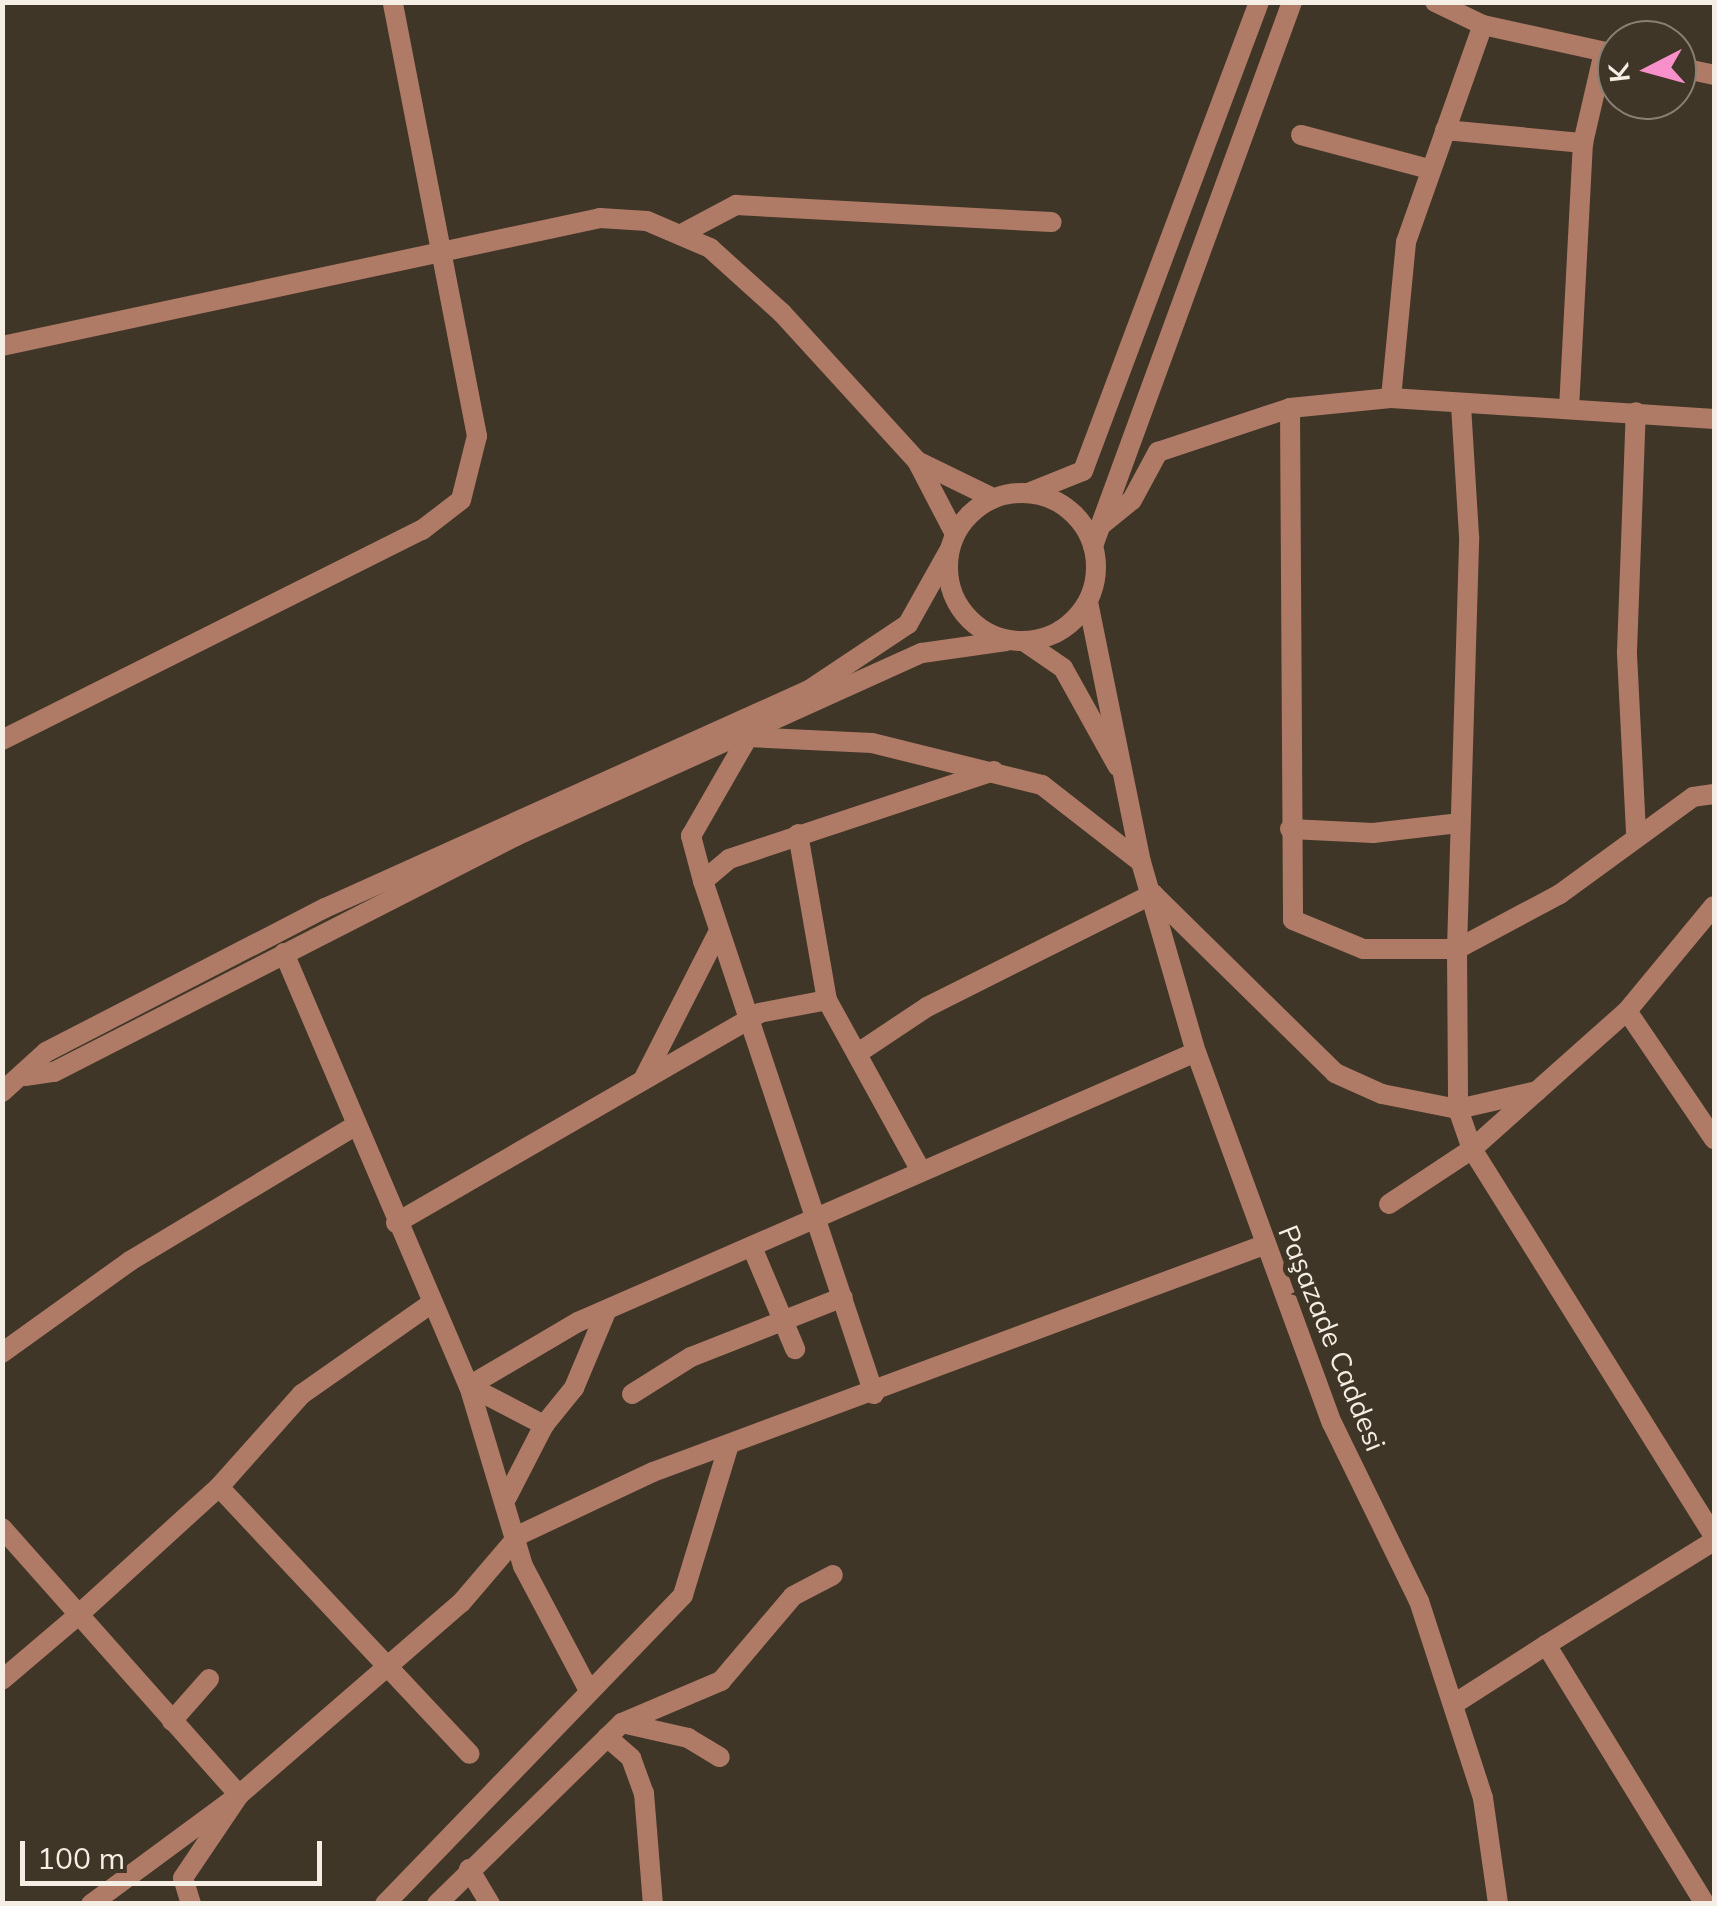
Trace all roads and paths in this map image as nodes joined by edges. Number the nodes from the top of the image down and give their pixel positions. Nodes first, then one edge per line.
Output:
1 (392, 2) edge
2 (1259, 2) edge
3 (1292, 2) edge
4 (1434, 2) edge
5 (1484, 25) junction
6 (1597, 50) edge
7 (1597, 98) edge
8 (1445, 130) junction
9 (1301, 135) dead end
10 (1584, 143) junction
11 (1425, 168) junction
12 (1052, 222) dead end
13 (685, 232) junction
14 (445, 251) junction
15 (2, 346) edge
16 (1391, 398) junction
17 (1461, 406) junction
18 (1290, 408) junction
19 (1569, 409) junction
20 (1636, 412) junction
21 (1714, 418) edge
22 (917, 461) junction
23 (1028, 493) junction
24 (993, 498) junction
25 (1097, 536) junction
26 (952, 543) junction
27 (1088, 602) junction
28 (1016, 641) junction
29 (748, 737) junction
30 (2, 740) edge
31 (994, 771) junction
32 (1129, 786) junction
33 (1714, 794) edge
34 (1460, 823) junction
35 (1290, 828) junction
36 (1636, 832) junction
37 (798, 834) junction
38 (1141, 862) junction
39 (702, 881) junction
40 (1154, 894) junction
41 (1714, 906) edge
42 (718, 930) junction
43 (1457, 949) junction
44 (284, 953) junction
45 (827, 1000) junction
46 (1628, 1011) junction
47 (747, 1025) junction
48 (1196, 1052) junction
49 (858, 1053) junction
50 (25, 1076) junction
51 (643, 1080) junction
52 (1538, 1091) junction
53 (2, 1092) edge
54 (1458, 1109) junction
55 (355, 1126) junction
56 (1714, 1139) edge
57 (1472, 1149) junction
58 (920, 1170) junction
59 (1388, 1204) dead end
60 (818, 1214) junction
61 (396, 1223) junction
62 (1264, 1245) junction
63 (752, 1247) junction
64 (843, 1297) junction
65 (432, 1303) junction
66 (606, 1312) junction
67 (782, 1321) junction
68 (794, 1349) dead end
69 (2, 1353) edge
70 (468, 1386) junction
71 (632, 1394) dead end
72 (874, 1394) junction
73 (544, 1425) junction
74 (729, 1445) junction
75 (219, 1488) junction
76 (507, 1497) junction
77 (2, 1528) edge
78 (518, 1535) junction
79 (1714, 1539) edge
80 (833, 1575) dead end
81 (76, 1616) junction
82 (1546, 1646) junction
83 (392, 1663) junction
84 (209, 1679) dead end
85 (2, 1680) edge
86 (588, 1688) junction
87 (1454, 1704) junction
88 (172, 1721) junction
89 (614, 1730) junction
90 (470, 1754) dead end
91 (720, 1757) dead end
92 (240, 1795) junction
93 (469, 1869) junction
94 (90, 1904) edge
95 (192, 1904) edge
96 (385, 1904) edge
97 (438, 1904) edge
98 (490, 1904) edge
99 (653, 1904) edge
100 (1498, 1904) edge
101 (1705, 1904) edge

1 - 14 street
2 - 23 street
3 - 25 street
4 - 5 street
5 - 6 street
5 - 8 street
7 - 10 street
8 - 10 street
8 - 11 street
9 - 11 street
10 - 19 street
11 - 16 street
12 - 13 street
13 - 14 street
13 - 22 street
14 - 15 street
14 - 30 street
16 - 17 street
16 - 18 street
17 - 19 street
17 - 34 street
18 - 25 street
18 - 35 street
19 - 20 street
20 - 21 street
20 - 36 street
22 - 24 street
22 - 26 street
23 - 24 street
23 - 25 street
24 - 26 street
25 - 27 street
26 - 28 street
26 - 50 street
27 - 28 street
27 - 32 street
28 - 29 street
28 - 32 street
29 - 31 street
29 - 39 street
29 - 44 street
31 - 37 street
31 - 38 street
32 - 38 street, Paşazade Caddesi
33 - 36 street
34 - 35 street
34 - 43 street
35 - 43 street
36 - 43 street
37 - 39 street
37 - 45 street
38 - 40 street, Paşazade Caddesi
39 - 42 street
40 - 48 street, Paşazade Caddesi
40 - 49 street
40 - 54 street
41 - 46 street
42 - 47 street
42 - 51 street
43 - 54 street
44 - 50 street
44 - 55 street
45 - 47 street
45 - 49 street
46 - 52 street
46 - 56 street
47 - 51 street
47 - 60 street
48 - 58 street
48 - 62 street, Paşazade Caddesi
49 - 58 street
50 - 53 street
51 - 61 street
52 - 54 street
52 - 57 street
54 - 57 street
55 - 61 street
55 - 69 street
57 - 59 street
57 - 79 street
58 - 60 street
60 - 63 street
60 - 64 street
61 - 65 street
62 - 72 street
62 - 87 street, Paşazade Caddesi
63 - 66 street
63 - 67 street
64 - 67 street
64 - 72 street
65 - 70 street
65 - 75 street
66 - 70 street
66 - 73 street
67 - 68 street
67 - 71 street
70 - 73 street
70 - 76 street
72 - 74 street
73 - 76 street
74 - 78 street
74 - 86 street
75 - 81 street
75 - 83 street
76 - 78 street
77 - 81 street
78 - 83 street
78 - 86 street
79 - 82 street
80 - 89 street
81 - 85 street
81 - 88 street
82 - 87 street
82 - 101 street
83 - 90 street
83 - 92 street
84 - 88 street
86 - 96 street
87 - 100 street, Paşazade Caddesi
88 - 92 street
89 - 91 street
89 - 93 street
89 - 99 street
92 - 94 street
92 - 95 street
93 - 97 street
93 - 98 street

